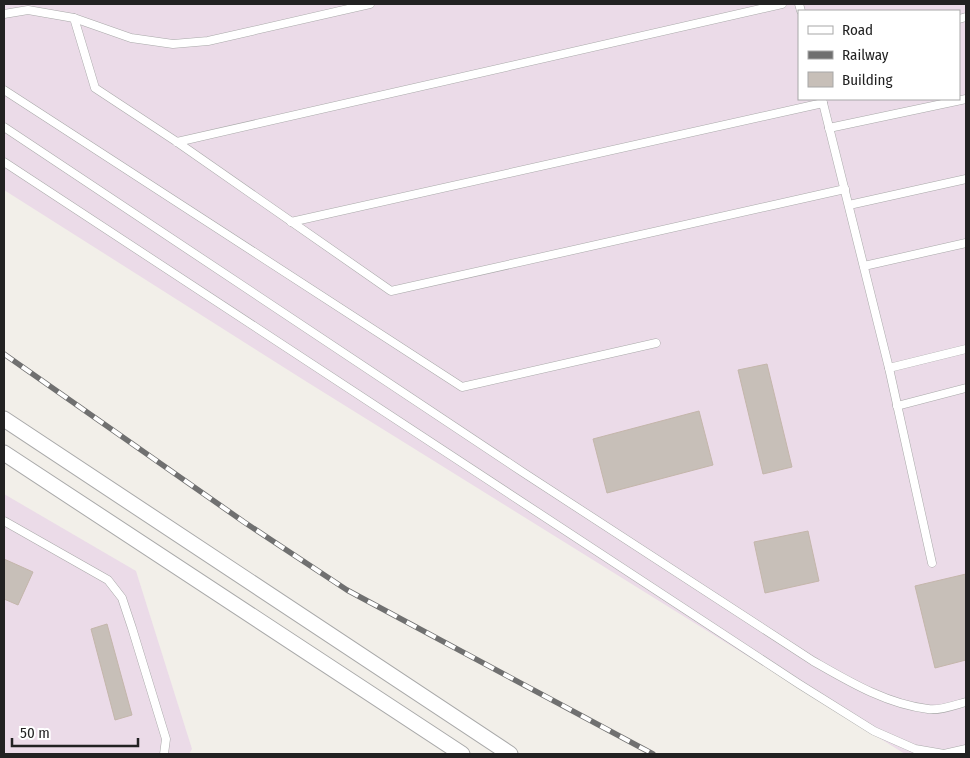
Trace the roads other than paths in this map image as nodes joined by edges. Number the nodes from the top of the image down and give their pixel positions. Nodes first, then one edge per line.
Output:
1 (370, 4) edge
2 (782, 4) edge
3 (4, 14) edge
4 (74, 18) junction
5 (4, 90) edge
6 (966, 99) edge
7 (823, 101) edge
8 (4, 127) edge
9 (830, 128) junction
10 (177, 142) junction
11 (4, 162) edge
12 (966, 179) edge
13 (845, 189) junction
14 (849, 205) junction
15 (291, 222) junction
16 (966, 243) edge
17 (864, 266) junction
18 (656, 343) dead end
19 (966, 349) edge
20 (889, 368) junction
21 (966, 388) edge
22 (897, 406) junction
23 (4, 419) edge
24 (4, 453) edge
25 (4, 521) edge
26 (932, 563) dead end
27 (966, 702) edge
28 (966, 749) edge
29 (164, 754) edge
30 (462, 754) edge
31 (510, 754) edge
32 (944, 754) edge

1 - 4 lane
2 - 10 lane
3 - 4 lane
4 - 10 lane
5 - 18 lane
6 - 9 lane
7 - 9 lane
7 - 15 lane
8 - 27 lane
9 - 13 lane
10 - 15 lane
11 - 32 lane
12 - 14 lane
13 - 14 lane
13 - 15 lane
14 - 17 lane
16 - 17 lane
17 - 20 lane
19 - 20 lane
20 - 22 lane
21 - 22 lane
22 - 26 lane
23 - 31 street
24 - 30 street
25 - 29 lane
28 - 32 lane

